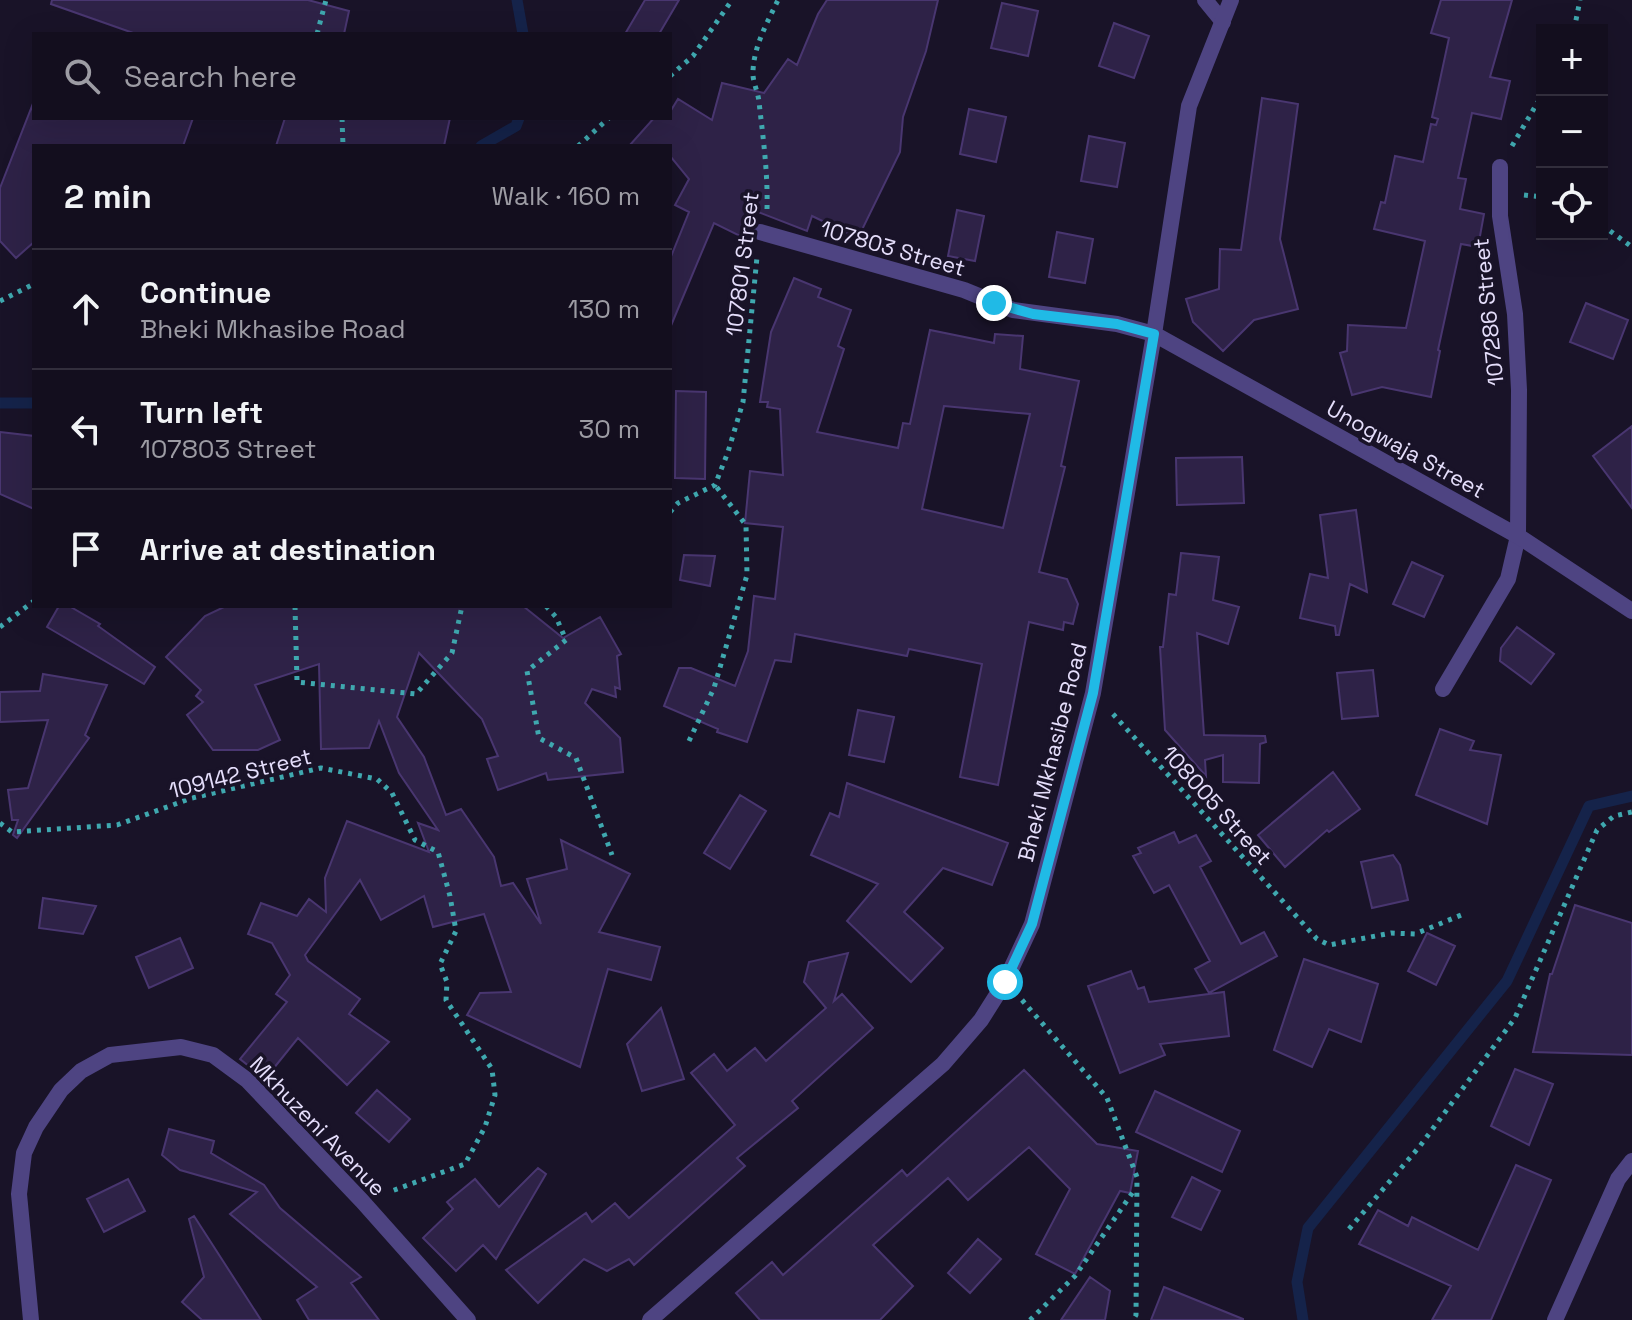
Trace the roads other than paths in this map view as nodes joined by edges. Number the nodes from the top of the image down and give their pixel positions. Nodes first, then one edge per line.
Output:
1 (1205, 0) edge
2 (1231, 0) edge
3 (1223, 22) junction
4 (1500, 167) road end
5 (760, 232) road end
6 (1154, 334) junction
7 (1518, 536) junction
8 (1632, 611) edge
9 (1443, 689) dead end
10 (1632, 1161) edge
11 (31, 1320) edge
12 (468, 1320) edge
13 (650, 1320) edge
14 (1555, 1320) edge

1 - 3 street
2 - 3 street, Bheki Mkhasibe Road
3 - 6 street, Bheki Mkhasibe Road
4 - 7 street, 107286 Street
5 - 6 street, 107803 Street
6 - 7 street, Unogwaja Street
6 - 13 street, Bheki Mkhasibe Road
7 - 8 street, Unogwaja Street
7 - 9 street, 107286 Street
10 - 14 street
11 - 12 street, Mkhuzeni Avenue

